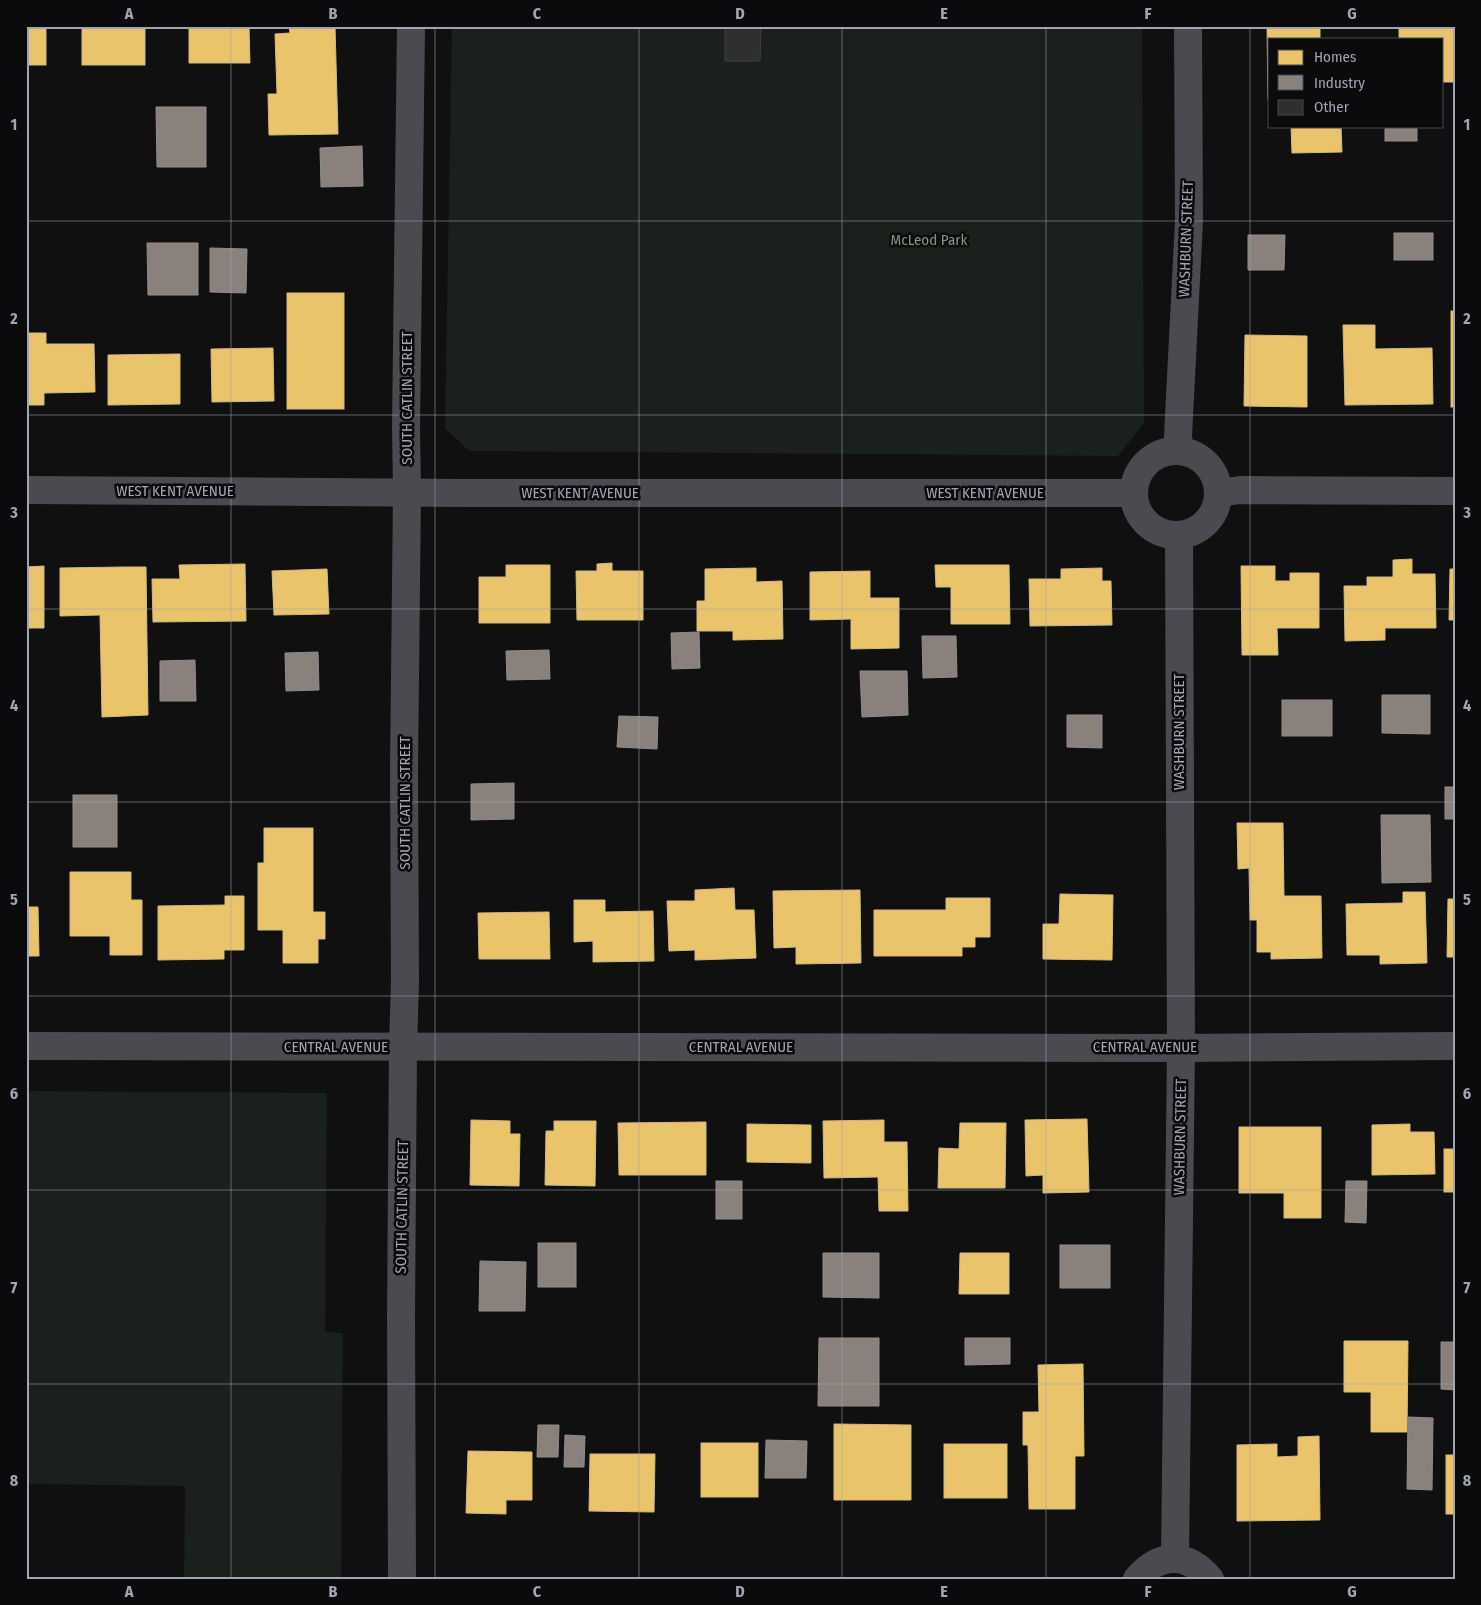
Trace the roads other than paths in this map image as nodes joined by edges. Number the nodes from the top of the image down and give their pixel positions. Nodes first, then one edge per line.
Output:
1 (411, 26) edge
2 (1188, 26) edge
3 (1179, 450) junction
4 (26, 490) edge
5 (1455, 491) edge
6 (407, 492) junction
7 (1134, 493) junction
8 (1218, 493) junction
9 (1179, 535) junction
10 (26, 1046) edge
11 (1455, 1046) edge
12 (403, 1047) junction
13 (1181, 1048) junction
14 (1175, 1559) junction
15 (402, 1579) edge
16 (1137, 1579) edge
17 (1210, 1579) edge

1 - 6 street, SOUTH CATLIN STREET
2 - 3 street, WASHBURN STREET
3 - 7 street
3 - 8 street
4 - 6 street, WEST KENT AVENUE
5 - 8 street
6 - 7 street, WEST KENT AVENUE
6 - 12 street, SOUTH CATLIN STREET
7 - 9 street
8 - 9 street
9 - 13 street, WASHBURN STREET
10 - 12 street, CENTRAL AVENUE
11 - 13 street, CENTRAL AVENUE
12 - 13 street, CENTRAL AVENUE
12 - 15 street, SOUTH CATLIN STREET
13 - 14 street, WASHBURN STREET
14 - 16 street
14 - 17 street

